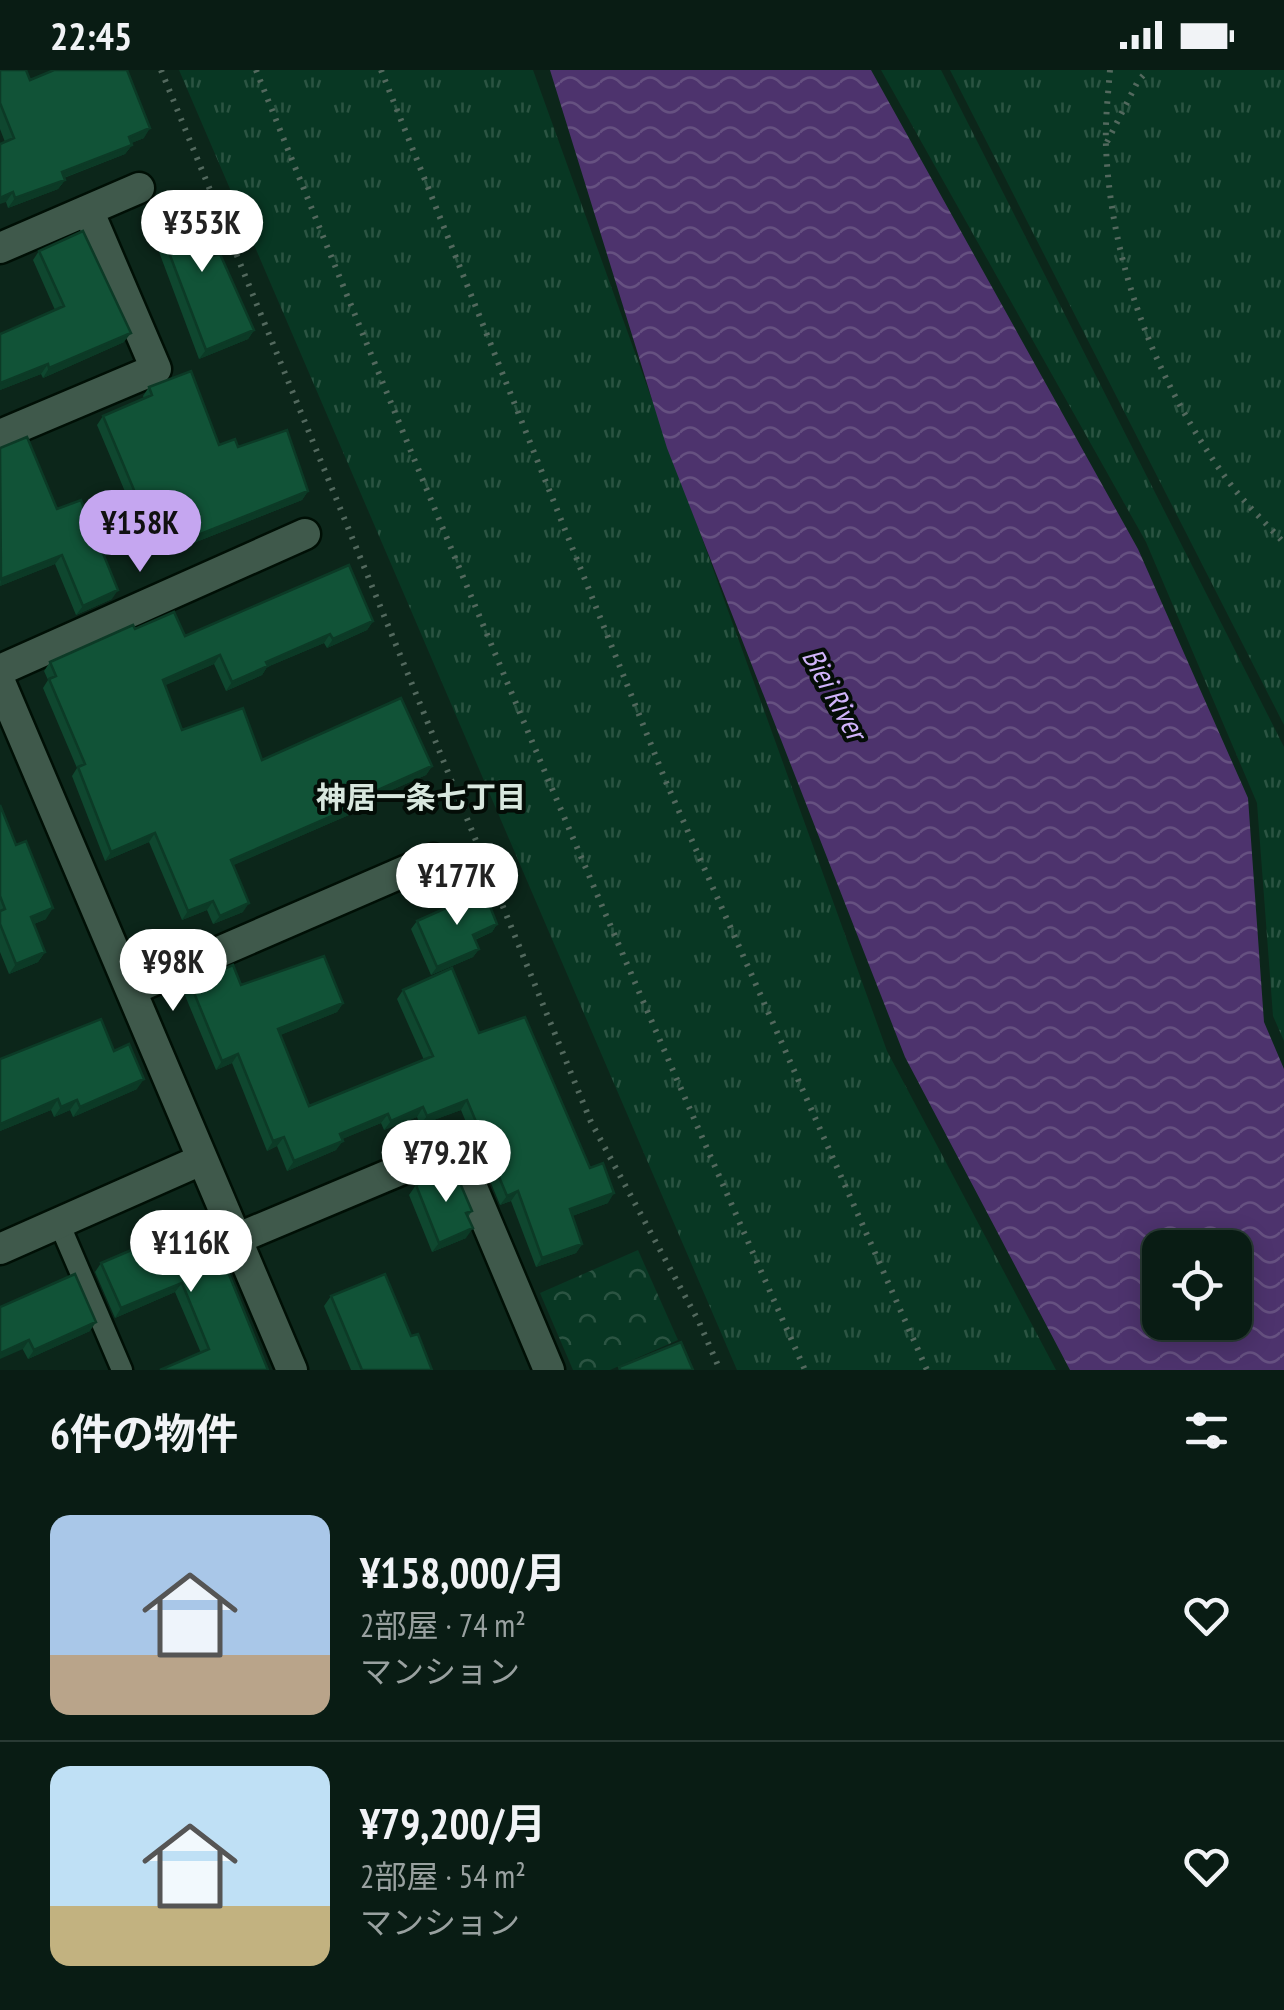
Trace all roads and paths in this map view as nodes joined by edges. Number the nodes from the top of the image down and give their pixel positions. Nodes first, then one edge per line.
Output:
1 (161, 70) edge
2 (256, 70) edge
3 (382, 70) edge
4 (1110, 70) edge
5 (1148, 70) edge
6 (1106, 146) junction
7 (138, 188) dead end
8 (88, 210) junction
9 (0, 248) edge
10 (0, 435) edge
11 (305, 534) dead end
12 (1284, 543) edge
13 (0, 670) edge
14 (0, 682) edge
15 (432, 859) dead end
16 (131, 990) junction
17 (201, 1160) junction
18 (59, 1223) junction
19 (236, 1239) junction
20 (0, 1249) edge
21 (122, 1370) edge
22 (292, 1370) edge
23 (549, 1370) edge
24 (720, 1370) edge
25 (805, 1370) edge
26 (927, 1370) edge

1 - 24 path
2 - 25 path
3 - 26 path
4 - 6 path
5 - 6 path
6 - 12 path
7 - 8 street
8 - 9 street
8 - 10 street
11 - 13 street
14 - 16 street
15 - 16 street
16 - 17 street
17 - 18 street
17 - 19 street
18 - 20 street
18 - 21 lane
19 - 22 street
19 - 23 street

